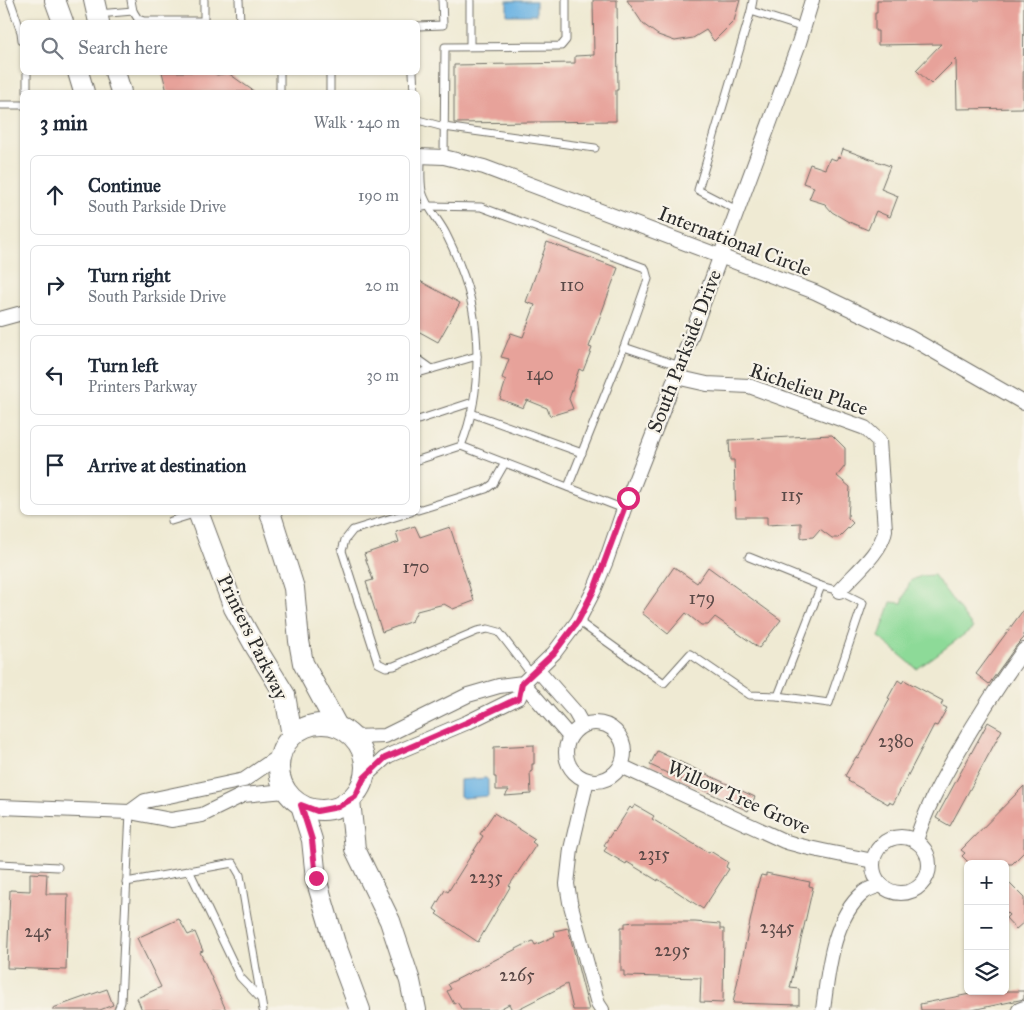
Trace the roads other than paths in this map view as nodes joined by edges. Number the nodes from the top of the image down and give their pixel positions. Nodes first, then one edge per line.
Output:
1 (10, 0) edge
2 (55, 0) edge
3 (131, 0) edge
4 (204, 0) edge
5 (239, 0) edge
6 (442, 0) edge
7 (470, 0) edge
8 (566, 0) edge
9 (753, 0) edge
10 (812, 0) edge
11 (133, 11) junction
12 (751, 11) junction
13 (97, 12) edge
14 (62, 20) edge
15 (141, 20) edge
16 (204, 20) edge
17 (240, 20) edge
18 (420, 26) edge
19 (804, 28) junction
20 (20, 29) edge
21 (470, 46) junction
22 (27, 75) edge
23 (79, 75) edge
24 (115, 75) edge
25 (280, 75) edge
26 (330, 75) edge
27 (413, 75) edge
28 (27, 90) edge
29 (83, 90) edge
30 (120, 90) edge
31 (280, 90) edge
32 (330, 90) edge
33 (414, 90) edge
34 (0, 105) edge
35 (20, 105) edge
36 (420, 121) edge
37 (444, 127) junction
38 (595, 148) dead end
39 (420, 156) edge
40 (444, 157) junction
41 (420, 168) edge
42 (428, 206) junction
43 (420, 208) edge
44 (737, 210) junction
45 (720, 257) junction
46 (20, 314) edge
47 (0, 319) edge
48 (624, 347) junction
49 (477, 356) junction
50 (420, 360) edge
51 (432, 369) junction
52 (420, 372) edge
53 (678, 372) junction
54 (473, 402) junction
55 (1024, 403) edge
56 (471, 413) junction
57 (420, 419) edge
58 (460, 446) junction
59 (582, 453) junction
60 (420, 459) edge
61 (505, 463) junction
62 (568, 487) junction
63 (420, 509) edge
64 (624, 509) junction
65 (189, 515) edge
66 (199, 515) edge
67 (271, 515) edge
68 (401, 515) edge
69 (171, 521) dead end
70 (749, 557) dead end
71 (821, 586) junction
72 (839, 591) junction
73 (578, 621) junction
74 (1024, 650) edge
75 (531, 676) junction
76 (778, 696) junction
77 (337, 726) junction
78 (584, 726) junction
79 (292, 736) junction
80 (354, 737) junction
81 (570, 737) junction
82 (279, 756) junction
83 (620, 766) junction
84 (364, 778) junction
85 (587, 780) junction
86 (285, 791) junction
87 (350, 800) junction
88 (301, 805) junction
89 (0, 808) edge
90 (130, 812) junction
91 (916, 841) junction
92 (872, 861) junction
93 (0, 864) edge
94 (58, 867) dead end
95 (189, 870) junction
96 (126, 882) junction
97 (880, 885) junction
98 (261, 999) junction
99 (1024, 1008) edge
100 (118, 1010) edge
101 (264, 1010) edge
102 (360, 1010) edge
103 (416, 1010) edge
104 (602, 1010) edge
105 (823, 1010) edge
106 (1019, 1010) edge

1 - 20 lane
2 - 14 main road
3 - 11 lane
4 - 16 lane
5 - 17 lane
6 - 18 lane
7 - 21 lane
8 - 21 lane
9 - 12 lane
10 - 19 street, South Parkside Drive
11 - 13 lane
11 - 15 lane
12 - 19 lane
12 - 44 lane
19 - 44 street, South Parkside Drive
21 - 37 lane
22 - 28 lane
23 - 29 main road
24 - 30 main road
25 - 31 lane
26 - 32 lane
27 - 33 lane
34 - 35 lane
36 - 37 lane
37 - 38 lane
37 - 40 lane
39 - 40 street, International Circle
40 - 45 street, International Circle
41 - 42 lane
42 - 43 lane
42 - 48 lane
42 - 49 lane
44 - 45 street, South Parkside Drive
45 - 53 street, South Parkside Drive
45 - 55 street, International Circle
46 - 47 street
48 - 53 lane
48 - 59 lane
49 - 51 lane
49 - 54 lane
50 - 51 lane
51 - 52 lane
53 - 64 street, South Parkside Drive
53 - 72 street, Richelieu Place
54 - 56 lane
54 - 57 lane
56 - 58 lane
56 - 59 lane
58 - 60 lane
58 - 61 lane
59 - 62 lane
61 - 62 lane
61 - 63 lane
62 - 64 lane
64 - 73 street, South Parkside Drive
65 - 69 lane
66 - 79 main road, Printers Parkway
67 - 77 main road, Printers Parkway
68 - 75 lane
70 - 71 lane
71 - 72 lane
71 - 76 lane
72 - 76 lane
73 - 75 street, South Parkside Drive
73 - 76 lane
74 - 91 street
75 - 78 street
75 - 80 street
75 - 81 street
75 - 84 street, South Parkside Drive
77 - 79 main road
77 - 80 main road
78 - 81 street
78 - 83 street
79 - 82 main road
80 - 84 main road
81 - 85 street
82 - 86 main road
82 - 90 street
83 - 85 street
83 - 92 street, Willow Tree Grove
84 - 87 main road, South Parkside Drive
85 - 104 street
86 - 88 main road
86 - 90 street
87 - 88 main road
87 - 103 main road
88 - 102 main road
89 - 90 street
90 - 96 lane
91 - 92 street
91 - 97 street
92 - 97 street
93 - 94 lane
95 - 96 lane
95 - 98 lane
95 - 98 lane
96 - 100 lane
97 - 105 street
98 - 101 lane
99 - 106 street

